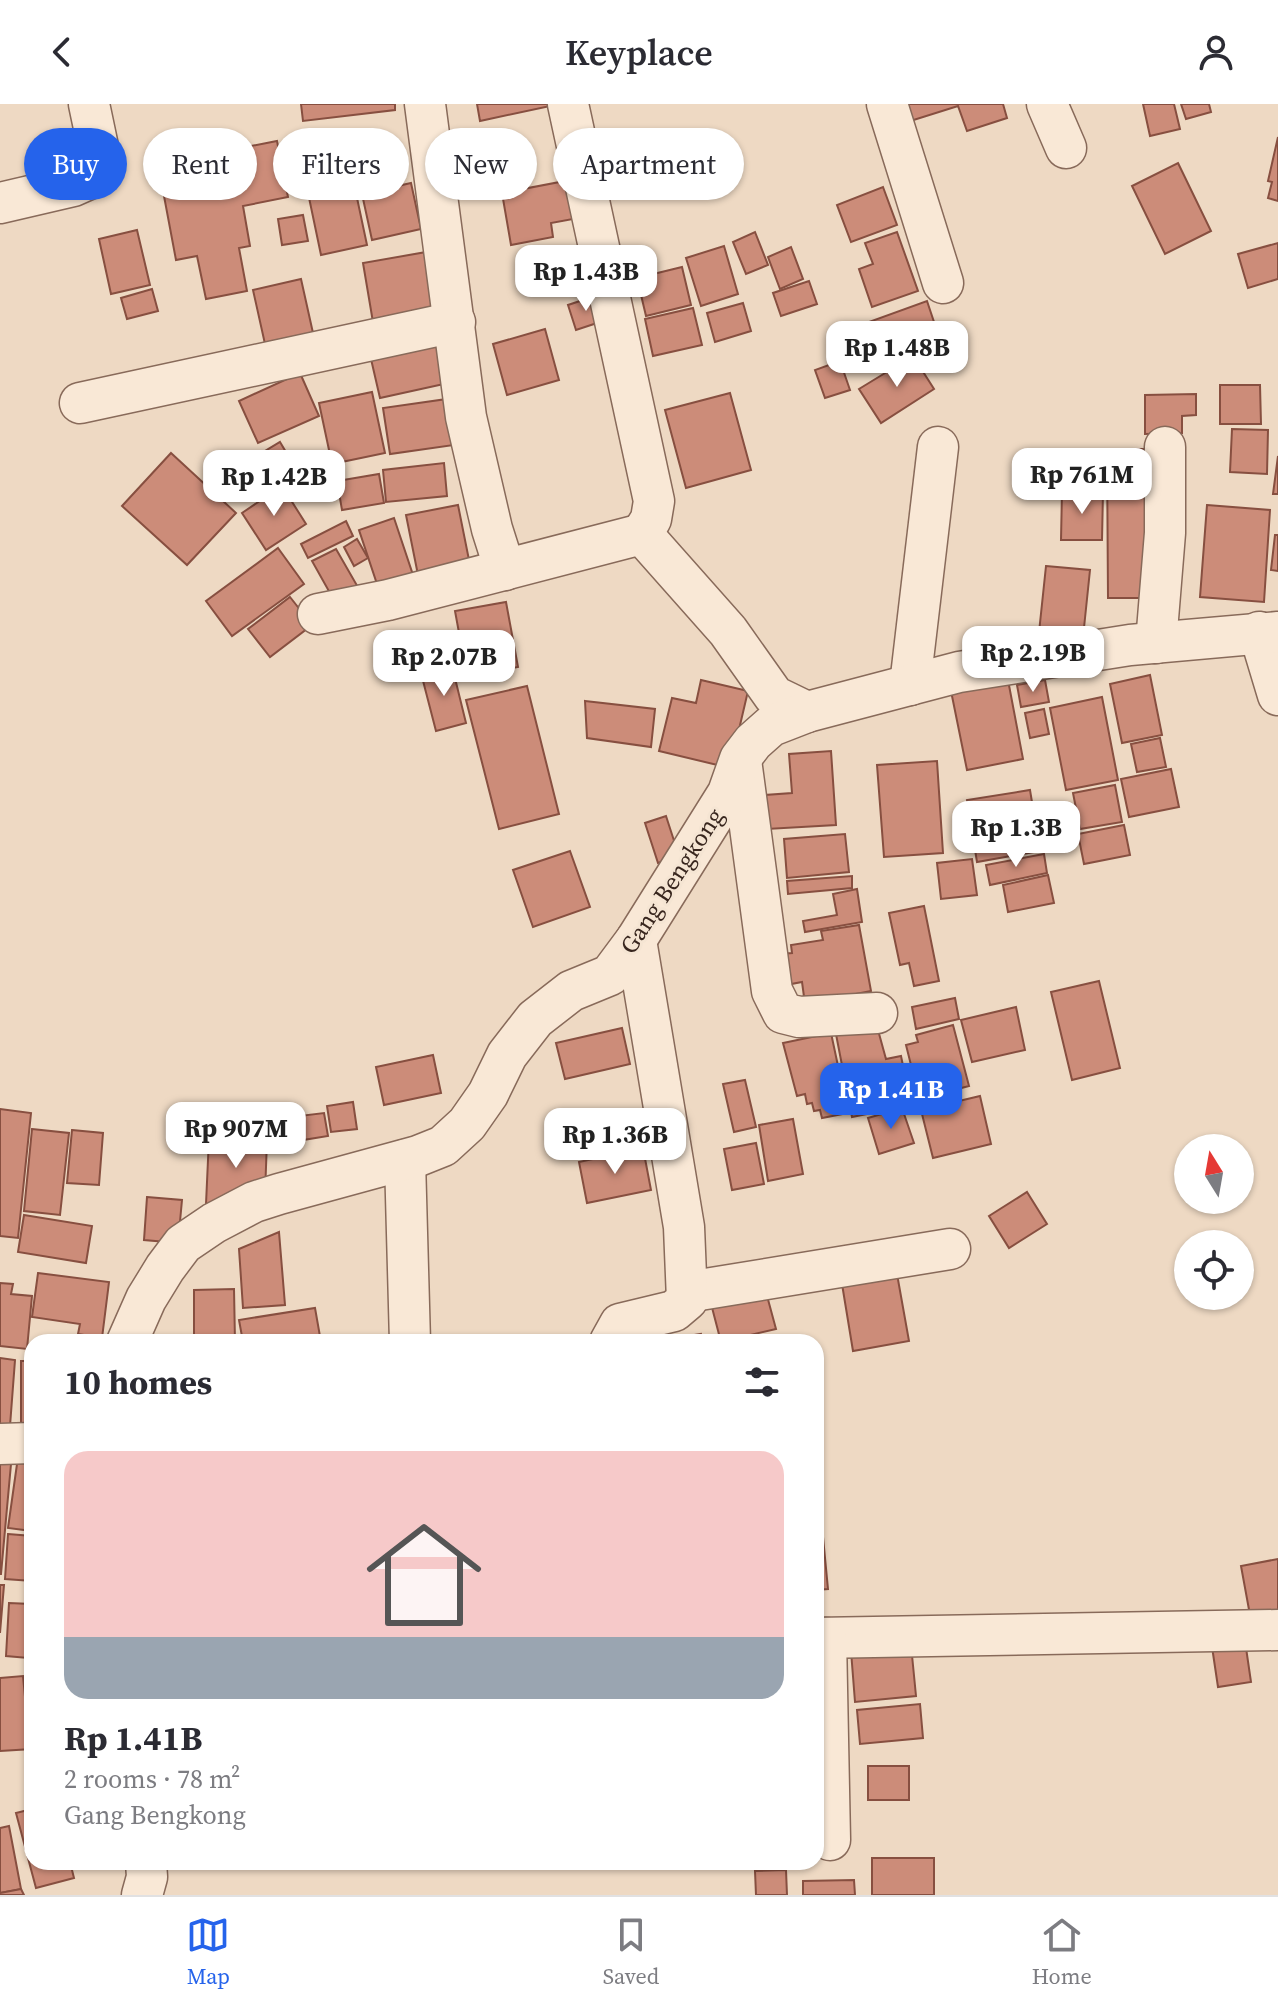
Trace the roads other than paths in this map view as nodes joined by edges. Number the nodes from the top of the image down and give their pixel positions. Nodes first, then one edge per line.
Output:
1 (89, 104) edge
2 (425, 104) edge
3 (568, 104) edge
4 (887, 104) edge
5 (1047, 104) edge
6 (1066, 148) dead end
7 (0, 203) edge
8 (943, 283) dead end
9 (455, 322) junction
10 (80, 403) dead end
11 (938, 447) dead end
12 (1165, 447) dead end
13 (642, 534) junction
14 (505, 570) junction
15 (318, 614) dead end
16 (1268, 632) edge
17 (1156, 643) junction
18 (910, 685) junction
19 (1278, 695) edge
20 (807, 712) junction
21 (740, 759) junction
22 (636, 940) junction
23 (877, 1013) dead end
24 (405, 1160) junction
25 (950, 1249) dead end
26 (687, 1292) junction
27 (131, 1334) edge
28 (410, 1334) edge
29 (614, 1334) edge
30 (24, 1443) edge
31 (0, 1444) edge
32 (1278, 1630) edge
33 (824, 1638) edge
34 (824, 1705) edge
35 (830, 1840) dead end
36 (147, 1870) edge
37 (142, 1895) edge

1 - 7 street
2 - 9 street
3 - 13 street
4 - 8 street
5 - 6 street
9 - 10 street
9 - 14 street
11 - 18 street
12 - 17 street
13 - 14 street
13 - 20 street
14 - 15 street
16 - 17 street, Gang Bengkong
16 - 19 street
17 - 18 street, Gang Bengkong
18 - 20 street, Gang Bengkong
20 - 21 street, Gang Bengkong
21 - 22 street, Gang Bengkong
21 - 23 street
22 - 24 street, Gang Bengkong
22 - 26 street
24 - 27 street, Gang Bengkong
24 - 28 street
25 - 26 street
26 - 29 street
30 - 31 street
32 - 33 street
34 - 35 street
36 - 37 street

